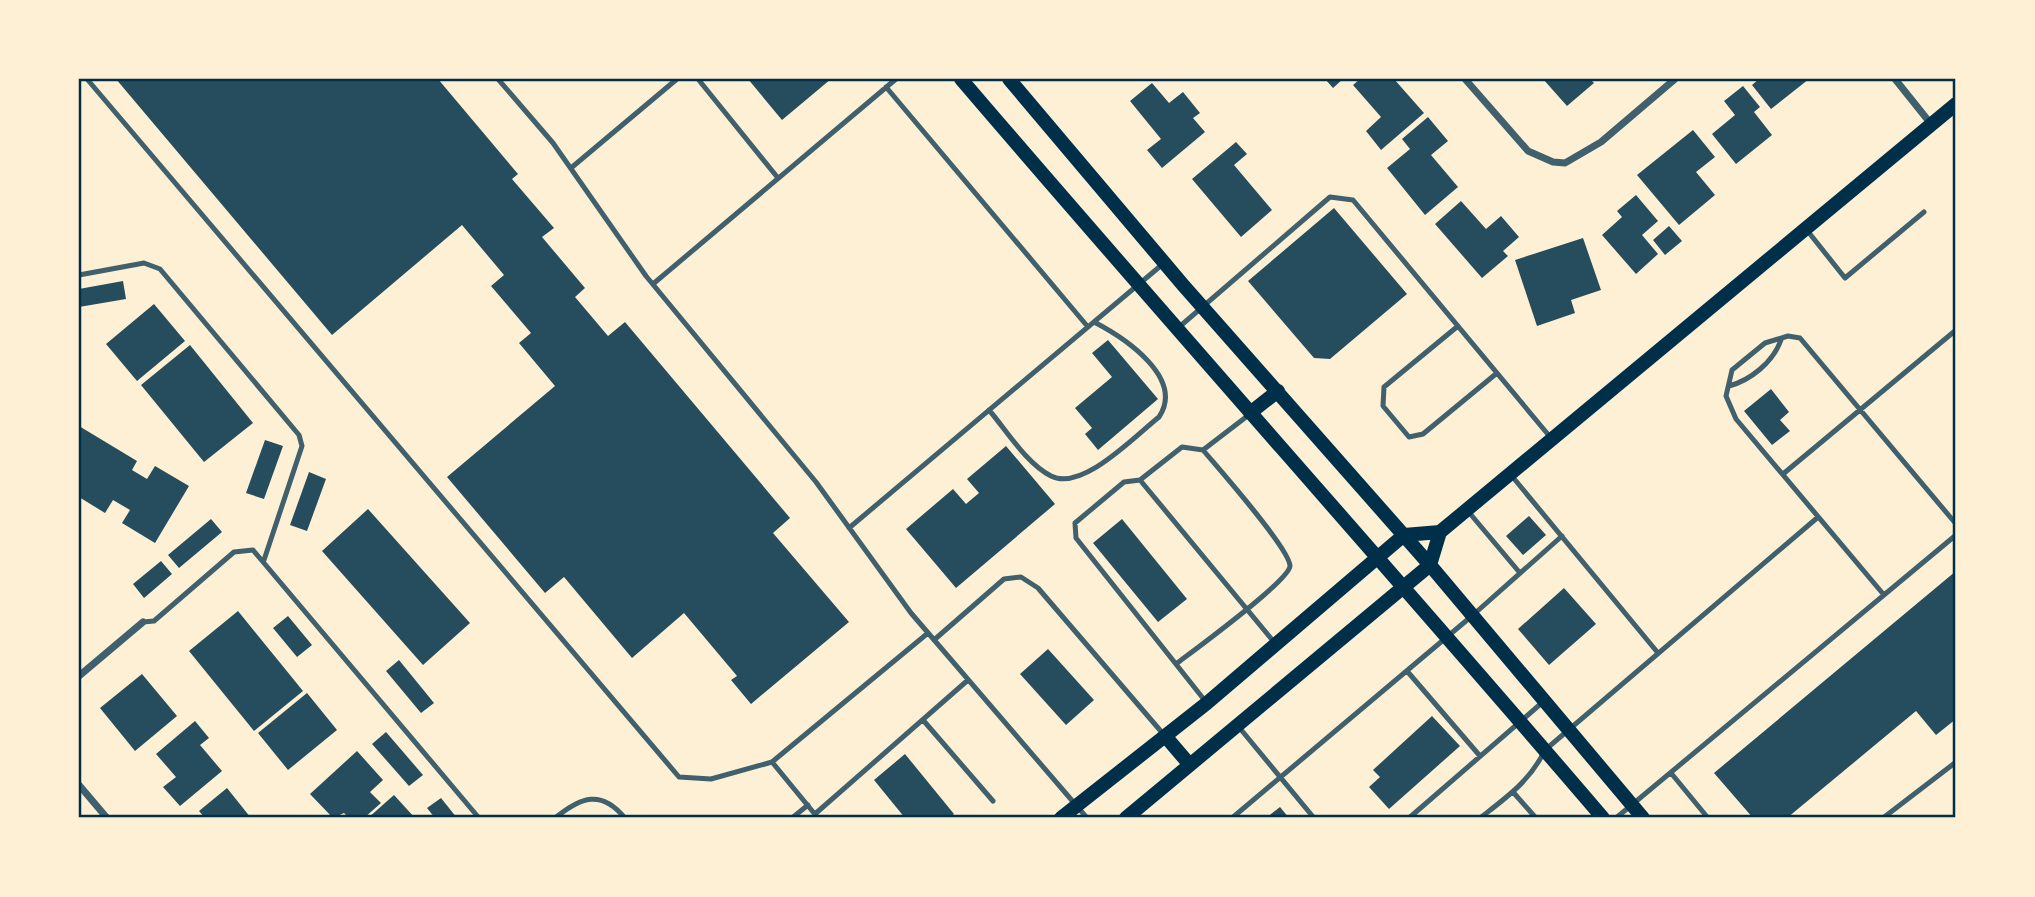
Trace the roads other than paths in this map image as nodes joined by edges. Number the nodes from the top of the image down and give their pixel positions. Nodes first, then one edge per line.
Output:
1 (87, 79) edge
2 (498, 79) edge
3 (677, 79) edge
4 (698, 79) edge
5 (896, 79) edge
6 (961, 79) edge
7 (1009, 79) edge
8 (1465, 79) edge
9 (1675, 79) edge
10 (1895, 79) edge
11 (886, 87) junction
12 (1956, 104) edge
13 (1932, 124) junction
14 (571, 168) junction
15 (778, 178) junction
16 (1924, 212) dead end
17 (1806, 229) junction
18 (1164, 263) junction
19 (79, 275) edge
20 (653, 284) junction
21 (1137, 285) junction
22 (1202, 307) junction
23 (1094, 322) junction
24 (1458, 326) junction
25 (1088, 327) junction
26 (1176, 330) junction
27 (1956, 330) edge
28 (1781, 340) junction
29 (1497, 373) junction
30 (1729, 386) junction
31 (1278, 391) junction
32 (989, 410) junction
33 (1861, 410) junction
34 (1250, 413) junction
35 (1552, 440) junction
36 (1203, 450) junction
37 (1510, 474) junction
38 (1783, 474) junction
39 (1140, 480) junction
40 (1467, 510) junction
41 (1817, 518) junction
42 (1956, 524) edge
43 (849, 528) junction
44 (1440, 532) junction
45 (1404, 535) junction
46 (1562, 536) junction
47 (1956, 536) edge
48 (1378, 558) junction
49 (264, 560) junction
50 (1430, 565) junction
51 (1520, 573) junction
52 (1405, 587) junction
53 (1884, 596) junction
54 (1247, 608) junction
55 (1473, 615) junction
56 (143, 622) joint
57 (928, 634) junction
58 (1448, 637) junction
59 (934, 640) junction
60 (1276, 645) junction
61 (1658, 653) junction
62 (1176, 664) junction
63 (1407, 671) junction
64 (79, 676) edge
65 (968, 680) junction
66 (1544, 701) junction
67 (1207, 703) junction
68 (923, 720) junction
69 (1520, 721) junction
70 (1238, 726) junction
71 (1568, 729) junction
72 (1166, 737) junction
73 (1545, 750) junction
74 (1480, 756) junction
75 (772, 762) junction
76 (1956, 762) edge
77 (1190, 765) junction
78 (1671, 773) junction
79 (1280, 778) junction
80 (79, 785) edge
81 (1513, 792) junction
82 (993, 801) dead end
83 (808, 805) junction
84 (1076, 805) junction
85 (1632, 806) junction
86 (817, 816) edge
87 (107, 818) edge
88 (479, 818) edge
89 (555, 818) edge
90 (625, 818) edge
91 (792, 818) edge
92 (1061, 818) edge
93 (1087, 818) edge
94 (1126, 818) edge
95 (1231, 818) edge
96 (1314, 818) edge
97 (1409, 818) edge
98 (1480, 818) edge
99 (1536, 818) edge
100 (1603, 818) edge
101 (1616, 818) edge
102 (1643, 818) edge
103 (1708, 818) edge
104 (1883, 818) edge

1 - 75 lane
2 - 14 lane
3 - 14 lane
4 - 15 lane
5 - 11 lane
6 - 21 main road
7 - 18 main road
8 - 9 street
10 - 13 street
11 - 15 lane
11 - 25 lane
12 - 13 main road
13 - 17 main road
14 - 20 lane
15 - 20 lane
16 - 17 lane
17 - 35 main road
18 - 21 lane
18 - 22 main road
19 - 49 lane
20 - 43 lane
21 - 23 lane
21 - 26 main road
22 - 24 lane
22 - 26 lane
22 - 31 main road
23 - 25 lane
23 - 32 lane
24 - 29 lane
24 - 29 lane
25 - 32 lane
26 - 34 main road
27 - 33 lane
28 - 30 lane
28 - 30 lane
28 - 33 lane
29 - 35 lane
30 - 38 lane
31 - 34 main road
31 - 45 main road
32 - 43 lane
33 - 38 lane
33 - 42 lane
34 - 36 lane
34 - 48 main road
35 - 37 main road
36 - 39 lane
36 - 54 lane
37 - 40 main road
37 - 46 lane
38 - 41 lane
39 - 54 lane
39 - 62 lane
40 - 44 main road
40 - 51 lane
41 - 53 lane
41 - 61 lane
43 - 57 lane
44 - 45 main road
44 - 50 main road
45 - 48 main road
45 - 50 main road
46 - 51 lane
46 - 61 lane
47 - 53 lane
48 - 52 main road
48 - 60 main road
49 - 56 lane
49 - 88 lane
50 - 52 main road
50 - 55 main road
51 - 55 lane
52 - 58 main road
52 - 70 main road
53 - 78 lane
54 - 60 lane
54 - 62 lane
55 - 58 lane
55 - 66 main road
56 - 64 street
57 - 59 lane
57 - 75 lane
58 - 63 lane
58 - 69 main road
59 - 65 lane
59 - 72 lane
60 - 67 main road
61 - 71 lane
62 - 67 lane
63 - 74 lane
63 - 79 lane
65 - 68 lane
65 - 84 lane
66 - 69 lane
66 - 71 main road
67 - 72 main road
68 - 82 lane
68 - 86 lane
69 - 73 main road
69 - 74 lane
70 - 77 main road
70 - 79 lane
71 - 73 lane
71 - 85 main road
72 - 77 main road
72 - 84 main road
73 - 81 lane
73 - 100 main road
74 - 97 lane
75 - 83 lane
76 - 104 lane
77 - 94 main road
78 - 85 lane
78 - 103 lane
79 - 95 lane
79 - 96 lane
80 - 87 street
81 - 98 lane
81 - 99 lane
83 - 86 lane
83 - 91 lane
84 - 92 main road
84 - 93 lane
85 - 101 lane
85 - 102 main road
89 - 90 lane

